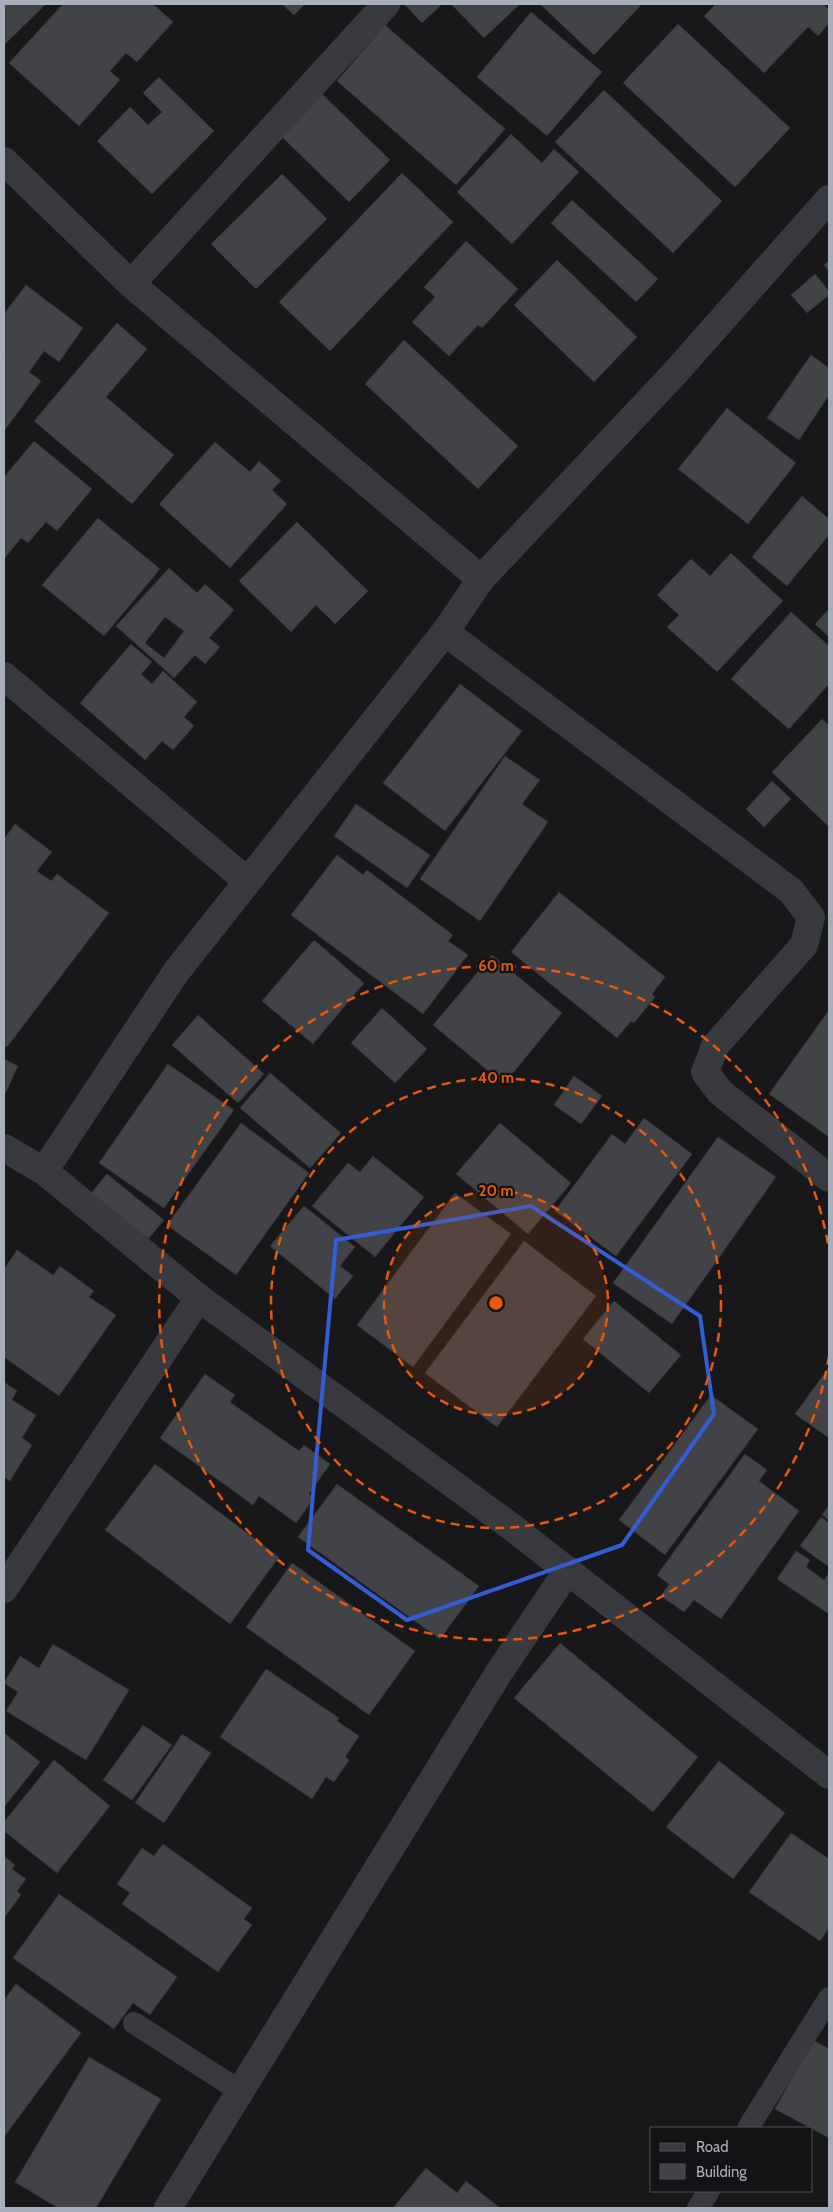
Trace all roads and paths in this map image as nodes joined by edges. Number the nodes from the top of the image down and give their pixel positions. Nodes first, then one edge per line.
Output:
1 (386, 4) edge
2 (4, 161) edge
3 (829, 199) edge
4 (131, 284) junction
5 (481, 579) junction
6 (446, 632) junction
7 (4, 676) edge
8 (247, 881) junction
9 (4, 1148) edge
10 (44, 1171) junction
11 (829, 1178) edge
12 (199, 1298) junction
13 (568, 1570) junction
14 (4, 1589) edge
15 (829, 1775) edge
16 (829, 1998) edge
17 (134, 2023) dead end
18 (240, 2091) junction
19 (749, 2127) edge
20 (708, 2192) edge
21 (168, 2208) edge
22 (698, 2208) edge

1 - 4 street
2 - 4 street
3 - 5 street
4 - 5 street
5 - 6 street
6 - 8 street
6 - 11 street
7 - 8 street
8 - 10 street
9 - 10 street
10 - 12 street
12 - 13 street
12 - 14 street
13 - 15 street
13 - 18 street
16 - 19 lane
17 - 18 lane
18 - 21 street
20 - 22 lane

